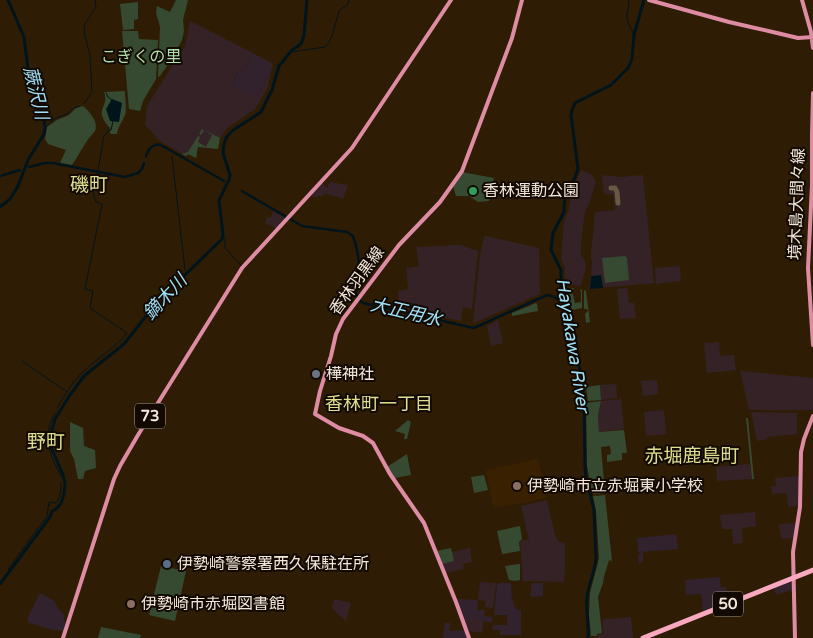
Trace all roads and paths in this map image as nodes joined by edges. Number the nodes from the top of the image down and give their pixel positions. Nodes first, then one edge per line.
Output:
1 (451, 0) edge
2 (522, 0) edge
3 (649, 0) edge
4 (802, 0) edge
5 (812, 37) edge
6 (813, 48) edge
7 (813, 93) edge
8 (813, 345) edge
9 (813, 416) edge
10 (813, 570) edge
11 (793, 578) junction
12 (63, 638) edge
13 (469, 638) edge
14 (643, 638) edge
15 (795, 638) edge

1 - 12 main road, 73
2 - 13 main road, 香林羽黒線
3 - 5 main road
4 - 5 main road
5 - 6 main road
7 - 8 main road, 境木島大間々線
9 - 11 main road
10 - 11 highway, 50
11 - 14 highway, 50
11 - 15 main road

